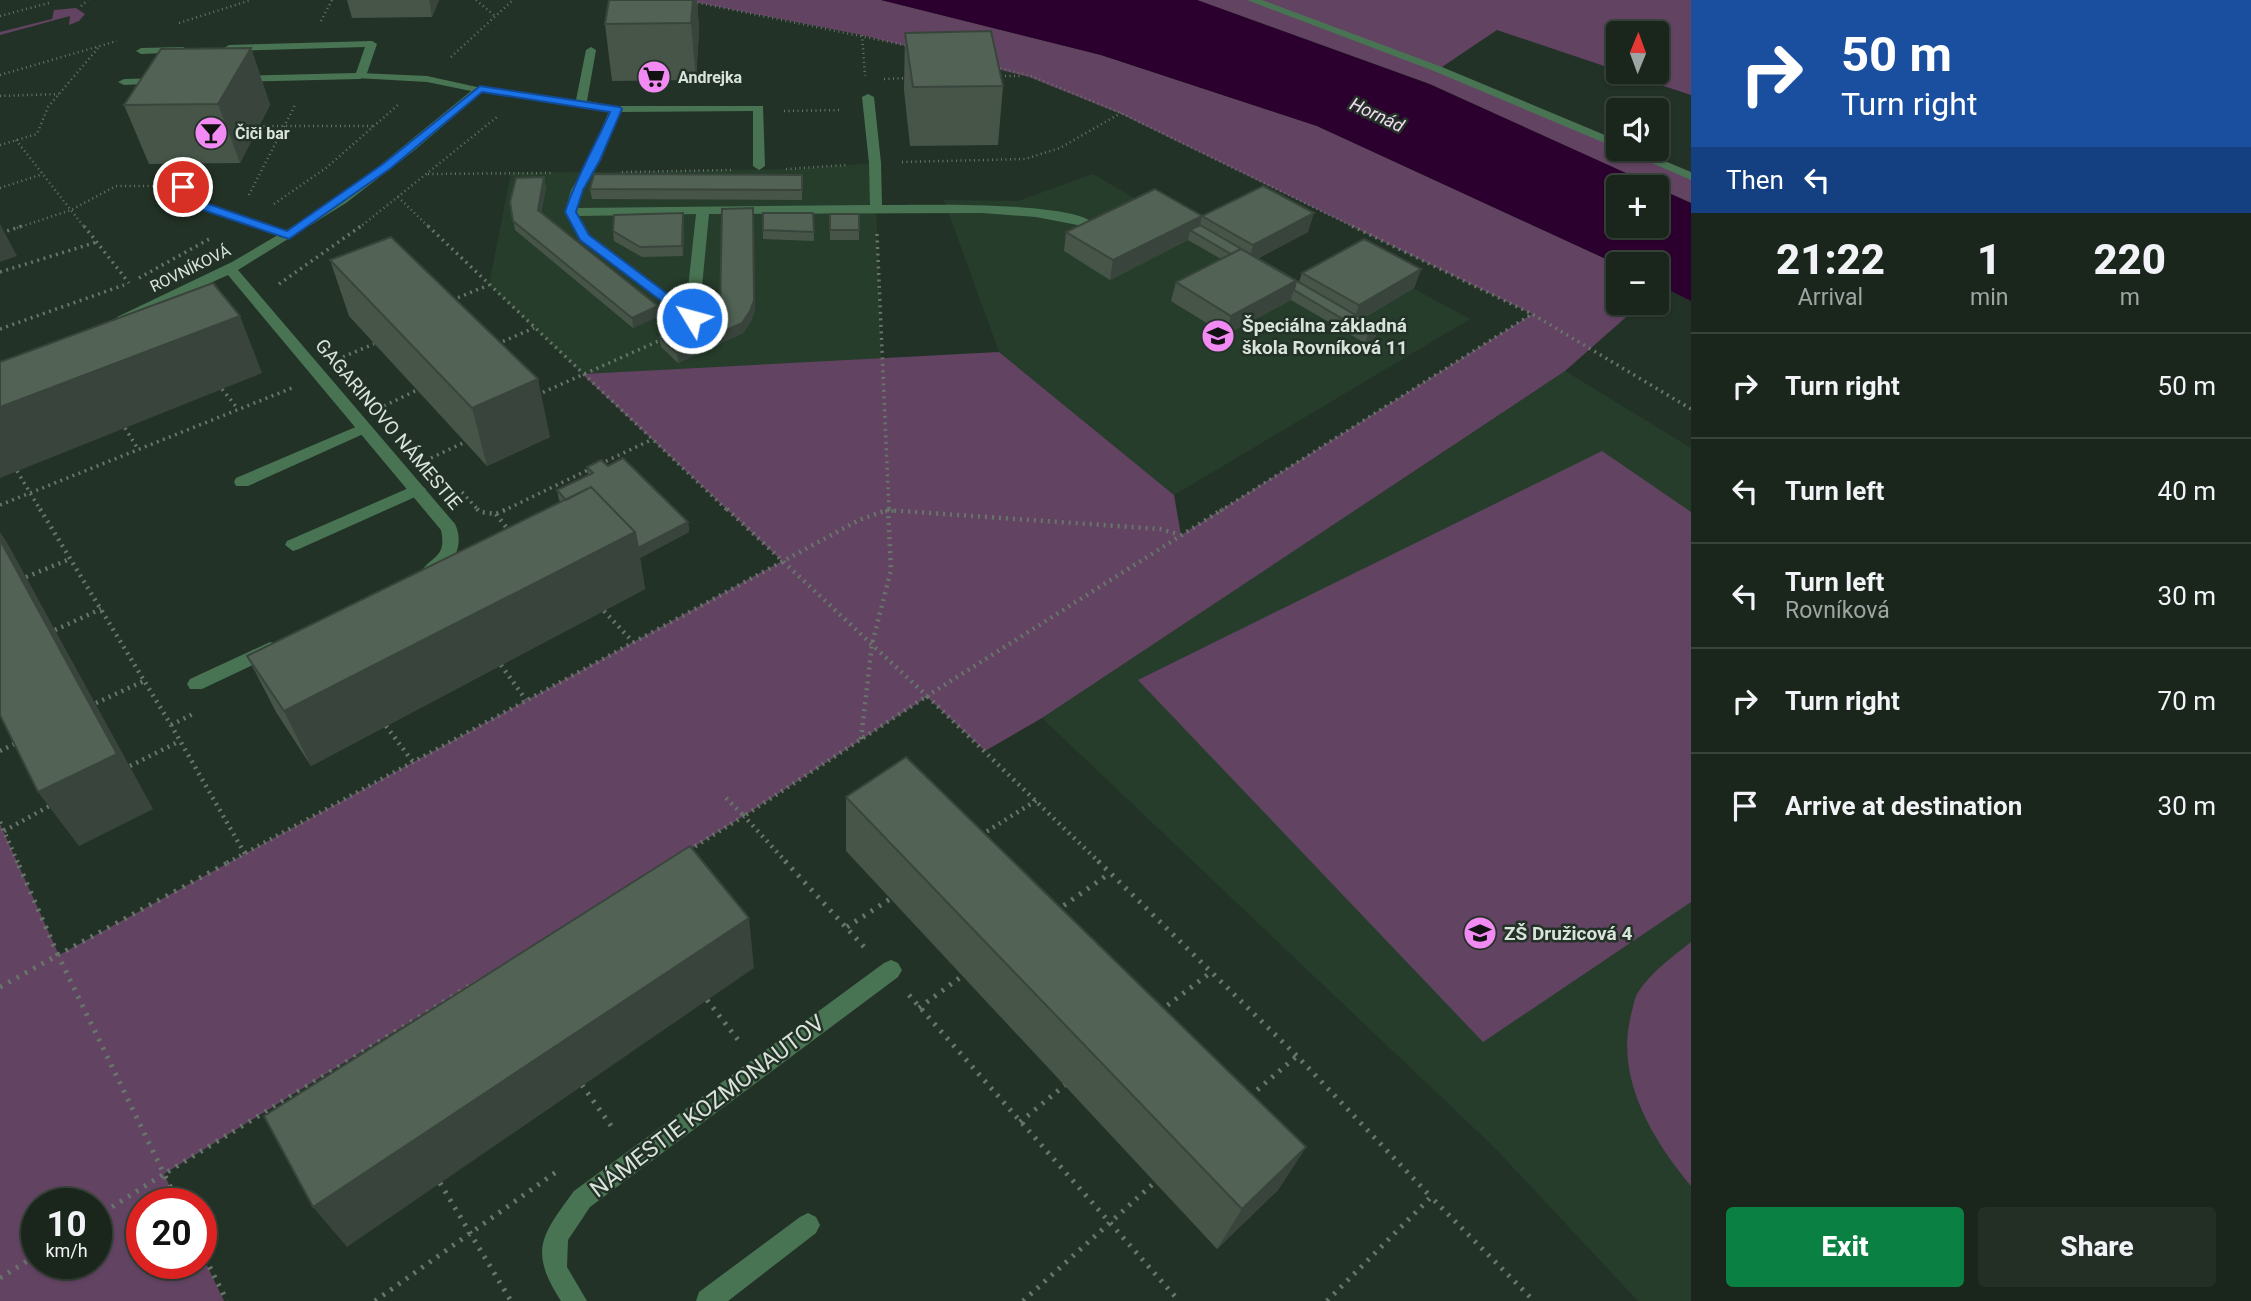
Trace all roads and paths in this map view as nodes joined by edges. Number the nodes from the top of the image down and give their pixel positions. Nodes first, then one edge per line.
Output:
1 (48, 0) edge
2 (88, 0) edge
3 (476, 0) edge
4 (513, 0) edge
5 (684, 0) edge
6 (1252, 0) edge
7 (81, 6) dead end
8 (0, 16) edge
9 (495, 16) junction
10 (862, 35) junction
11 (101, 45) dead end
12 (914, 48) edge
13 (197, 49) edge
14 (211, 49) edge
15 (591, 50) dead end
16 (141, 51) dead end
17 (992, 66) edge
18 (360, 76) junction
19 (989, 76) edge
20 (1031, 76) junction
21 (309, 77) junction
22 (907, 78) edge
23 (230, 79) edge
24 (427, 79) junction
25 (866, 79) junction
26 (177, 81) edge
27 (124, 82) dead end
28 (480, 89) junction
29 (60, 94) junction
30 (0, 96) edge
31 (521, 96) junction
32 (582, 103) junction
33 (869, 103) junction
34 (616, 109) junction
35 (758, 111) junction
36 (285, 125) junction
37 (259, 126) dead end
38 (374, 126) junction
39 (16, 140) junction
40 (1606, 140) edge
41 (0, 145) edge
42 (1655, 161) edge
43 (759, 166) dead end
44 (190, 171) dead end
45 (43, 174) junction
46 (1691, 176) edge
47 (183, 187) junction
48 (0, 188) edge
49 (876, 209) junction
50 (71, 210) junction
51 (703, 210) junction
52 (571, 212) junction
53 (245, 220) junction
54 (1088, 223) edge
55 (1, 233) edge
56 (289, 235) junction
57 (97, 242) junction
58 (230, 269) junction
59 (0, 272) edge
60 (129, 283) junction
61 (489, 285) junction
62 (450, 300) edge
63 (1532, 314) junction
64 (692, 318) junction
65 (113, 321) edge
66 (534, 328) junction
67 (0, 329) edge
68 (374, 344) edge
69 (496, 345) edge
70 (341, 358) dead end
71 (582, 374) junction
72 (320, 376) junction
73 (222, 389) dead end
74 (417, 390) edge
75 (529, 399) edge
76 (384, 405) dead end
77 (1691, 409) edge
78 (238, 410) junction
79 (125, 428) dead end
80 (365, 428) junction
81 (653, 439) junction
82 (465, 442) edge
83 (138, 450) junction
84 (431, 458) dead end
85 (17, 471) dead end
86 (242, 482) dead end
87 (418, 489) junction
88 (32, 492) junction
89 (0, 505) edge
90 (887, 510) junction
91 (480, 512) dead end
92 (496, 514) junction
93 (1181, 536) junction
94 (517, 541) edge
95 (293, 545) dead end
96 (70, 559) junction
97 (782, 561) junction
98 (26, 577) dead end
99 (407, 583) edge
100 (101, 609) junction
101 (604, 611) dead end
102 (55, 630) dead end
103 (283, 642) edge
104 (633, 642) junction
105 (872, 644) junction
106 (501, 665) dead end
107 (144, 681) junction
108 (196, 684) dead end
109 (927, 696) junction
110 (526, 700) junction
111 (96, 704) dead end
112 (195, 713) dead end
113 (171, 725) junction
114 (386, 726) dead end
115 (26, 738) edge
116 (862, 739) junction
117 (180, 741) junction
118 (0, 751) edge
119 (413, 762) junction
120 (130, 766) dead end
121 (726, 798) dead end
122 (1037, 800) junction
123 (57, 802) edge
124 (744, 816) junction
125 (0, 822) edge
126 (4, 831) junction
127 (970, 842) edge
128 (687, 851) edge
129 (245, 854) junction
130 (1110, 873) junction
131 (890, 899) edge
132 (1045, 919) edge
133 (847, 927) junction
134 (58, 955) junction
135 (891, 970) junction
136 (1210, 973) junction
137 (485, 976) edge
138 (962, 976) edge
139 (474, 983) junction
140 (0, 987) edge
141 (481, 994) edge
142 (707, 1000) edge
143 (919, 1009) junction
144 (1157, 1013) edge
145 (739, 1041) dead end
146 (1297, 1056) junction
147 (334, 1069) junction
148 (340, 1079) edge
149 (582, 1086) edge
150 (1065, 1086) edge
151 (1246, 1100) edge
152 (1020, 1122) junction
153 (614, 1130) dead end
154 (164, 1174) junction
155 (1155, 1182) dead end
156 (440, 1183) edge
157 (171, 1188) edge
158 (1431, 1197) junction
159 (112, 1207) edge
160 (1110, 1224) junction
161 (808, 1225) dead end
162 (21, 1265) edge
163 (0, 1278) edge
164 (216, 1279) edge
165 (227, 1301) edge
166 (511, 1301) edge
167 (575, 1301) edge
168 (708, 1301) edge
169 (1023, 1301) edge
170 (1179, 1301) edge
171 (1327, 1301) edge
172 (1534, 1301) edge

1 - 8 path
2 - 7 path
3 - 9 path
4 - 9 path
5 - 10 path
6 - 40 street
9 - 24 path
10 - 12 path
10 - 25 path
11 - 29 path
13 - 16 street
14 - 18 street
15 - 32 street
17 - 20 path
18 - 21 street
18 - 24 street
19 - 20 path
20 - 63 path
21 - 23 street
21 - 36 path
22 - 25 path
24 - 28 street
24 - 38 path
25 - 33 path
26 - 27 street
28 - 31 street
28 - 56 street, ROVNÍKOVÁ
29 - 30 path
29 - 39 path
31 - 32 street
31 - 61 path
32 - 34 street
33 - 35 path
33 - 49 street
34 - 35 street
34 - 52 street
35 - 43 street
36 - 37 path
36 - 38 path
36 - 53 path
38 - 53 path
39 - 41 path
39 - 45 path
42 - 46 street
44 - 47 street
45 - 48 path
45 - 50 path
47 - 50 path
47 - 53 street
49 - 51 street
49 - 54 street
49 - 90 path
50 - 55 path
50 - 57 path
51 - 52 street
51 - 64 street
52 - 64 street
53 - 56 street
53 - 60 path
56 - 58 street, ROVNÍKOVÁ
57 - 59 path
57 - 60 path
58 - 65 street, ROVNÍKOVÁ
58 - 72 street, GAGARINOVO NÁMESTIE
60 - 67 path
61 - 62 path
61 - 66 path
63 - 77 path
63 - 93 path
64 - 71 path
66 - 69 path
66 - 71 path
68 - 70 path
71 - 75 path
71 - 81 path
72 - 78 path
72 - 80 street, GAGARINOVO NÁMESTIE
73 - 78 path
74 - 76 path
78 - 83 path
79 - 83 path
80 - 86 street
80 - 87 street, GAGARINOVO NÁMESTIE
81 - 92 path
81 - 97 path
82 - 84 path
83 - 88 path
85 - 88 path
87 - 95 street
87 - 99 street, GAGARINOVO NÁMESTIE
88 - 89 path
88 - 96 path
90 - 93 path
90 - 97 path
90 - 105 path
91 - 92 path
92 - 94 path
93 - 109 path
96 - 98 path
96 - 100 path
97 - 104 path
97 - 105 path
100 - 102 path
100 - 107 path
101 - 104 path
103 - 108 street
104 - 110 path
105 - 109 path
105 - 116 path
106 - 110 path
107 - 111 path
107 - 113 path
109 - 116 path
109 - 122 path
110 - 119 path
112 - 113 path
113 - 117 path
114 - 119 path
115 - 118 path
116 - 124 path
117 - 120 path
117 - 129 path
119 - 129 path
121 - 124 path
122 - 127 path
122 - 130 path
123 - 126 path
124 - 128 path
124 - 133 path
125 - 126 path
126 - 134 path
129 - 134 path
130 - 132 path
130 - 136 path
131 - 133 path
133 - 135 path
134 - 140 path
134 - 154 path
135 - 143 path
135 - 167 street, NÁMESTIE KOZMONAUTOV
136 - 144 path
136 - 146 path
137 - 139 path
138 - 143 path
139 - 141 path
139 - 147 path
142 - 145 path
143 - 152 path
146 - 151 path
146 - 158 path
147 - 148 path
147 - 154 path
149 - 153 path
150 - 152 path
152 - 160 path
154 - 157 path
154 - 159 path
155 - 160 path
156 - 166 path
158 - 171 path
158 - 172 path
160 - 169 path
160 - 170 path
161 - 168 street
162 - 163 path
164 - 165 path

